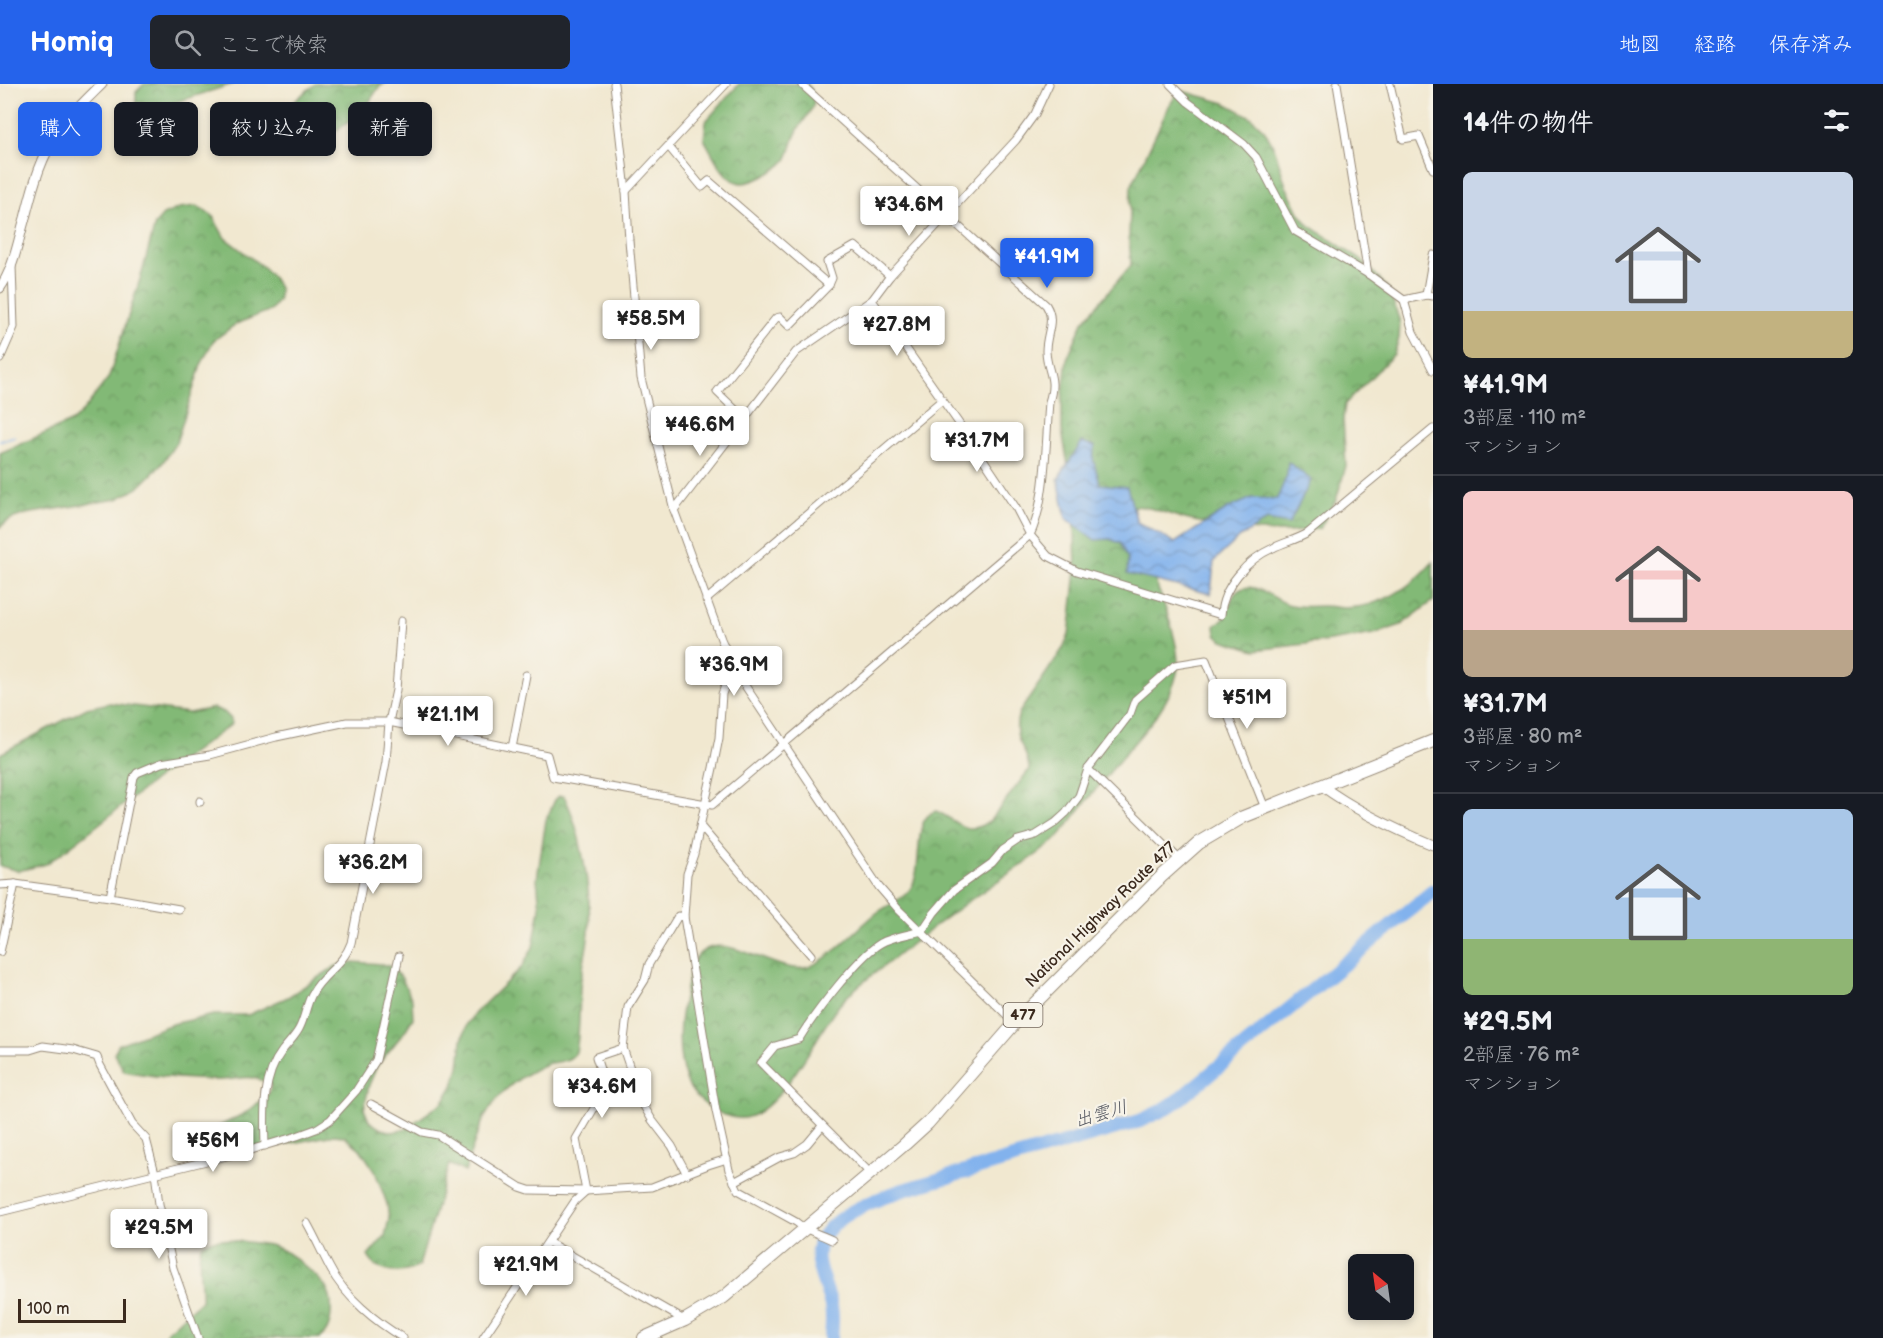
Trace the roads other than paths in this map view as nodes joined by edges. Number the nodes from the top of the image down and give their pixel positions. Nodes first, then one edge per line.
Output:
1 (102, 84) edge
2 (615, 84) edge
3 (726, 84) edge
4 (801, 84) edge
5 (1049, 84) edge
6 (1170, 84) edge
7 (1337, 84) edge
8 (1390, 84) edge
9 (669, 147) junction
10 (1433, 170) edge
11 (626, 191) junction
12 (946, 214) junction
13 (1433, 255) edge
14 (12, 263) junction
15 (1368, 274) junction
16 (890, 276) junction
17 (829, 285) junction
18 (0, 288) edge
19 (1429, 296) edge
20 (872, 300) junction
21 (1404, 300) junction
22 (0, 359) edge
23 (1433, 370) edge
24 (942, 400) junction
25 (745, 419) junction
26 (1433, 429) edge
27 (674, 510) junction
28 (1030, 536) junction
29 (706, 600) junction
30 (401, 621) dead end
31 (736, 672) junction
32 (526, 675) dead end
33 (389, 723) junction
34 (1433, 741) edge
35 (784, 744) junction
36 (512, 748) junction
37 (1088, 769) junction
38 (1322, 786) junction
39 (706, 805) junction
40 (1266, 808) junction
41 (701, 827) junction
42 (1433, 845) edge
43 (1180, 860) junction
44 (15, 884) junction
45 (0, 885) edge
46 (111, 897) junction
47 (179, 909) dead end
48 (684, 917) junction
49 (922, 931) junction
50 (0, 952) edge
51 (811, 955) dead end
52 (399, 956) dead end
53 (1015, 1023) junction
54 (623, 1048) junction
55 (0, 1050) edge
56 (371, 1104) dead end
57 (822, 1126) junction
58 (265, 1146) junction
59 (727, 1160) junction
60 (155, 1173) junction
61 (870, 1173) junction
62 (687, 1174) junction
63 (734, 1182) junction
64 (586, 1191) junction
65 (0, 1212) edge
66 (307, 1222) dead end
67 (810, 1230) junction
68 (832, 1240) dead end
69 (548, 1242) junction
70 (685, 1320) junction
71 (198, 1338) edge
72 (403, 1338) edge
73 (483, 1338) edge
74 (644, 1338) edge

1 - 14 street
2 - 11 street
3 - 9 street
4 - 12 street
5 - 12 street
6 - 15 street
7 - 15 street
8 - 10 street
9 - 11 street
9 - 17 street
11 - 27 street
12 - 16 street
12 - 28 street
13 - 19 street
14 - 18 street
14 - 22 street
15 - 21 street
16 - 17 street
16 - 20 street
17 - 25 street
19 - 21 street
20 - 24 street
20 - 25 street
21 - 23 street
24 - 28 street
24 - 29 street
25 - 27 street
26 - 28 street
27 - 29 street
28 - 35 street
29 - 31 street
30 - 33 street
31 - 35 street
31 - 39 street
32 - 36 street
33 - 36 street
33 - 46 street
33 - 58 street
34 - 38 highway, National Highway Route 477 / 477
35 - 39 street
35 - 49 street
36 - 39 street
37 - 40 street
37 - 43 street
37 - 49 street
38 - 40 highway, National Highway Route 477 / 477
38 - 42 street
39 - 41 street
40 - 43 highway, National Highway Route 477 / 477
41 - 48 street
41 - 51 street
43 - 53 highway, National Highway Route 477 / 477
44 - 45 street
44 - 46 street
44 - 50 street
46 - 47 street
48 - 54 street
48 - 59 street
49 - 53 street
49 - 57 street
52 - 58 street
53 - 61 highway, National Highway Route 477 / 477
54 - 62 street
54 - 64 street
55 - 60 street
56 - 64 street
57 - 61 street
57 - 63 street
58 - 60 street
59 - 62 street
59 - 63 street
60 - 65 street
60 - 71 street
61 - 67 highway, National Highway Route 477 / 477
62 - 64 street
63 - 67 street
64 - 69 street
66 - 72 street
67 - 68 street
67 - 70 highway, National Highway Route 477 / 477
69 - 70 street
69 - 73 street
70 - 74 highway, National Highway Route 477 / 477

